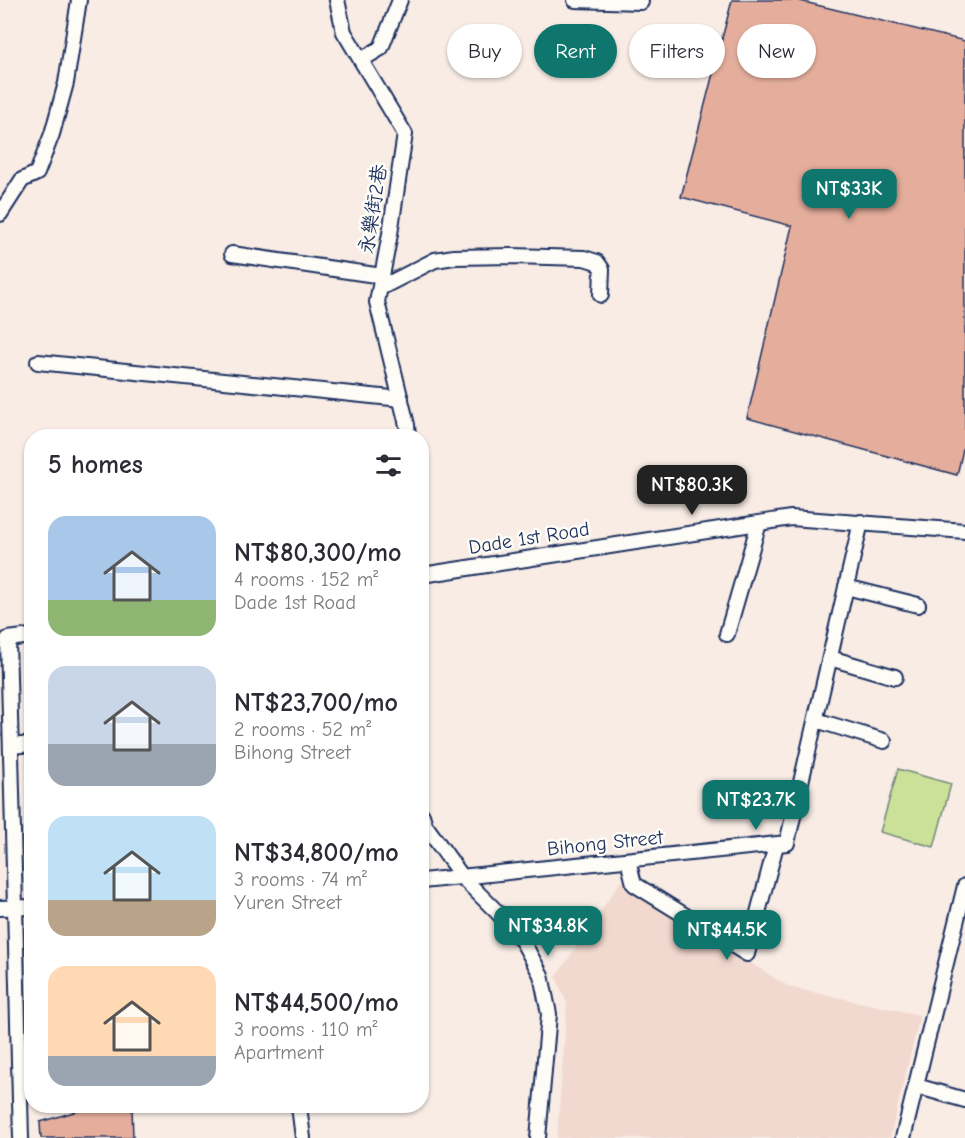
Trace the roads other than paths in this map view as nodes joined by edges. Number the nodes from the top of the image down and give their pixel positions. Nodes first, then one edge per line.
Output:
1 (79, 0) edge
2 (337, 0) edge
3 (400, 0) edge
4 (575, 0) edge
5 (641, 2) dead end
6 (361, 60) junction
7 (0, 213) edge
8 (232, 254) dead end
9 (381, 282) junction
10 (601, 295) dead end
11 (38, 362) dead end
12 (401, 399) junction
13 (407, 429) edge
14 (861, 522) junction
15 (759, 523) junction
16 (965, 531) edge
17 (429, 574) edge
18 (846, 587) junction
19 (918, 605) dead end
20 (727, 634) dead end
21 (24, 637) edge
22 (830, 658) junction
23 (895, 677) dead end
24 (816, 720) junction
25 (884, 741) dead end
26 (24, 745) edge
27 (11, 746) junction
28 (6, 775) edge
29 (429, 830) edge
30 (776, 844) junction
31 (628, 860) junction
32 (464, 878) junction
33 (429, 880) edge
34 (965, 887) edge
35 (24, 907) edge
36 (0, 908) edge
37 (15, 908) junction
38 (916, 1086) junction
39 (965, 1100) edge
40 (300, 1113) edge
41 (21, 1138) edge
42 (303, 1138) edge
43 (538, 1138) edge
44 (903, 1138) edge

1 - 7 street
2 - 6 street, 永樂街2巷
3 - 6 street
4 - 5 street
6 - 9 street, 永樂街2巷
8 - 9 street
9 - 10 street
9 - 12 street, 永樂街2巷
11 - 12 street
12 - 13 street, 永樂街2巷
14 - 15 street, Dade 1st Road
14 - 16 street, Dade 1st Road
14 - 18 street
15 - 17 street, Dade 1st Road
15 - 20 street
18 - 19 street
18 - 22 street
21 - 27 street
22 - 23 street
22 - 24 street
24 - 25 street
24 - 30 street
26 - 27 street
27 - 28 street
28 - 37 street
29 - 32 street
30 - 31 street, Bihong Street
30 - 31 street
31 - 32 street, Bihong Street
32 - 33 street, Bihong Street
32 - 43 street
34 - 38 street
35 - 37 street
36 - 37 street
37 - 41 street
38 - 39 street
38 - 44 street
40 - 42 street

